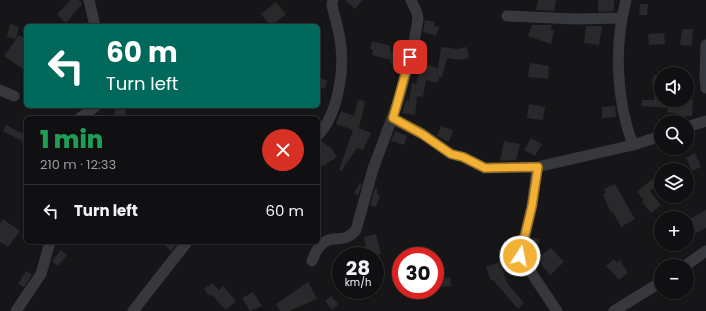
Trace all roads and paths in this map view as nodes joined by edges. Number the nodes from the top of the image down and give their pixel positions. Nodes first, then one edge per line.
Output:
1 (89, 0) edge
2 (333, 0) edge
3 (411, 0) edge
4 (626, 0) edge
5 (507, 16) dead end
6 (621, 18) junction
7 (95, 24) edge
8 (706, 45) edge
9 (706, 88) edge
10 (0, 90) edge
11 (14, 96) dead end
12 (93, 108) edge
13 (83, 116) edge
14 (393, 118) junction
15 (706, 121) edge
16 (694, 125) edge
17 (320, 132) edge
18 (654, 138) edge
19 (633, 145) junction
20 (538, 167) junction
21 (50, 244) edge
22 (185, 244) edge
23 (706, 251) edge
24 (694, 260) edge
25 (312, 261) dead end
26 (654, 286) edge
27 (16, 311) edge
28 (133, 311) edge
29 (557, 311) edge
30 (614, 311) edge

1 - 7 street
2 - 17 street
3 - 14 street
4 - 6 street
5 - 6 street
6 - 19 street
8 - 9 street
10 - 11 street
12 - 13 street
14 - 20 street
14 - 25 street
15 - 16 street
18 - 19 street
19 - 20 street
20 - 29 street
21 - 27 street
22 - 28 street
23 - 24 street
26 - 30 street

